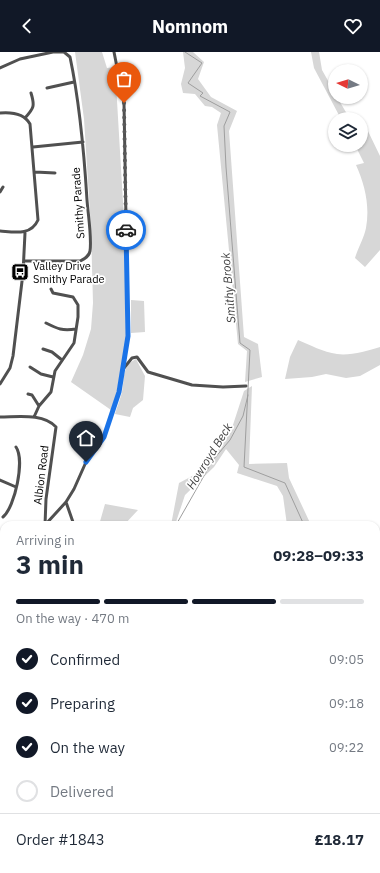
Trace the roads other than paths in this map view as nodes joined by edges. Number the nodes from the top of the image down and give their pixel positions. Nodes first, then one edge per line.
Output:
1 (114, 52) edge
2 (0, 68) edge
3 (74, 82) junction
4 (47, 88) dead end
5 (31, 93) dead end
6 (0, 113) edge
7 (25, 118) junction
8 (83, 142) junction
9 (33, 147) junction
10 (35, 172) junction
11 (55, 173) dead end
12 (3, 186) dead end
13 (0, 192) edge
14 (0, 231) edge
15 (25, 232) junction
16 (24, 261) junction
17 (51, 289) dead end
18 (53, 294) junction
19 (50, 298) dead end
20 (46, 323) dead end
21 (76, 330) junction
22 (43, 349) dead end
23 (62, 360) junction
24 (30, 367) dead end
25 (123, 370) junction
26 (53, 377) junction
27 (0, 384) edge
28 (246, 386) dead end
29 (28, 394) dead end
30 (39, 406) junction
31 (0, 417) edge
32 (34, 417) junction
33 (16, 447) dead end
34 (0, 480) edge
35 (16, 487) junction
36 (66, 502) junction
37 (3, 517) dead end
38 (45, 521) edge
39 (49, 521) edge
40 (73, 521) edge

1 - 25 street
2 - 3 street, Smithy Parade
3 - 4 street
3 - 8 street, Smithy Parade
5 - 7 street
6 - 7 street
7 - 9 street
8 - 9 street
8 - 16 street, Smithy Parade
9 - 10 street
10 - 11 street
10 - 15 street
12 - 13 street
14 - 15 street
15 - 16 street
16 - 27 street
17 - 18 street
18 - 19 street
18 - 21 street
20 - 21 street
21 - 23 street
22 - 23 street
23 - 26 street
24 - 26 street
25 - 28 street
25 - 36 street
26 - 30 street
29 - 30 street
30 - 32 street
31 - 32 street
32 - 38 street, Albion Road
33 - 35 street
34 - 35 street
35 - 37 street
36 - 39 street
36 - 40 street

